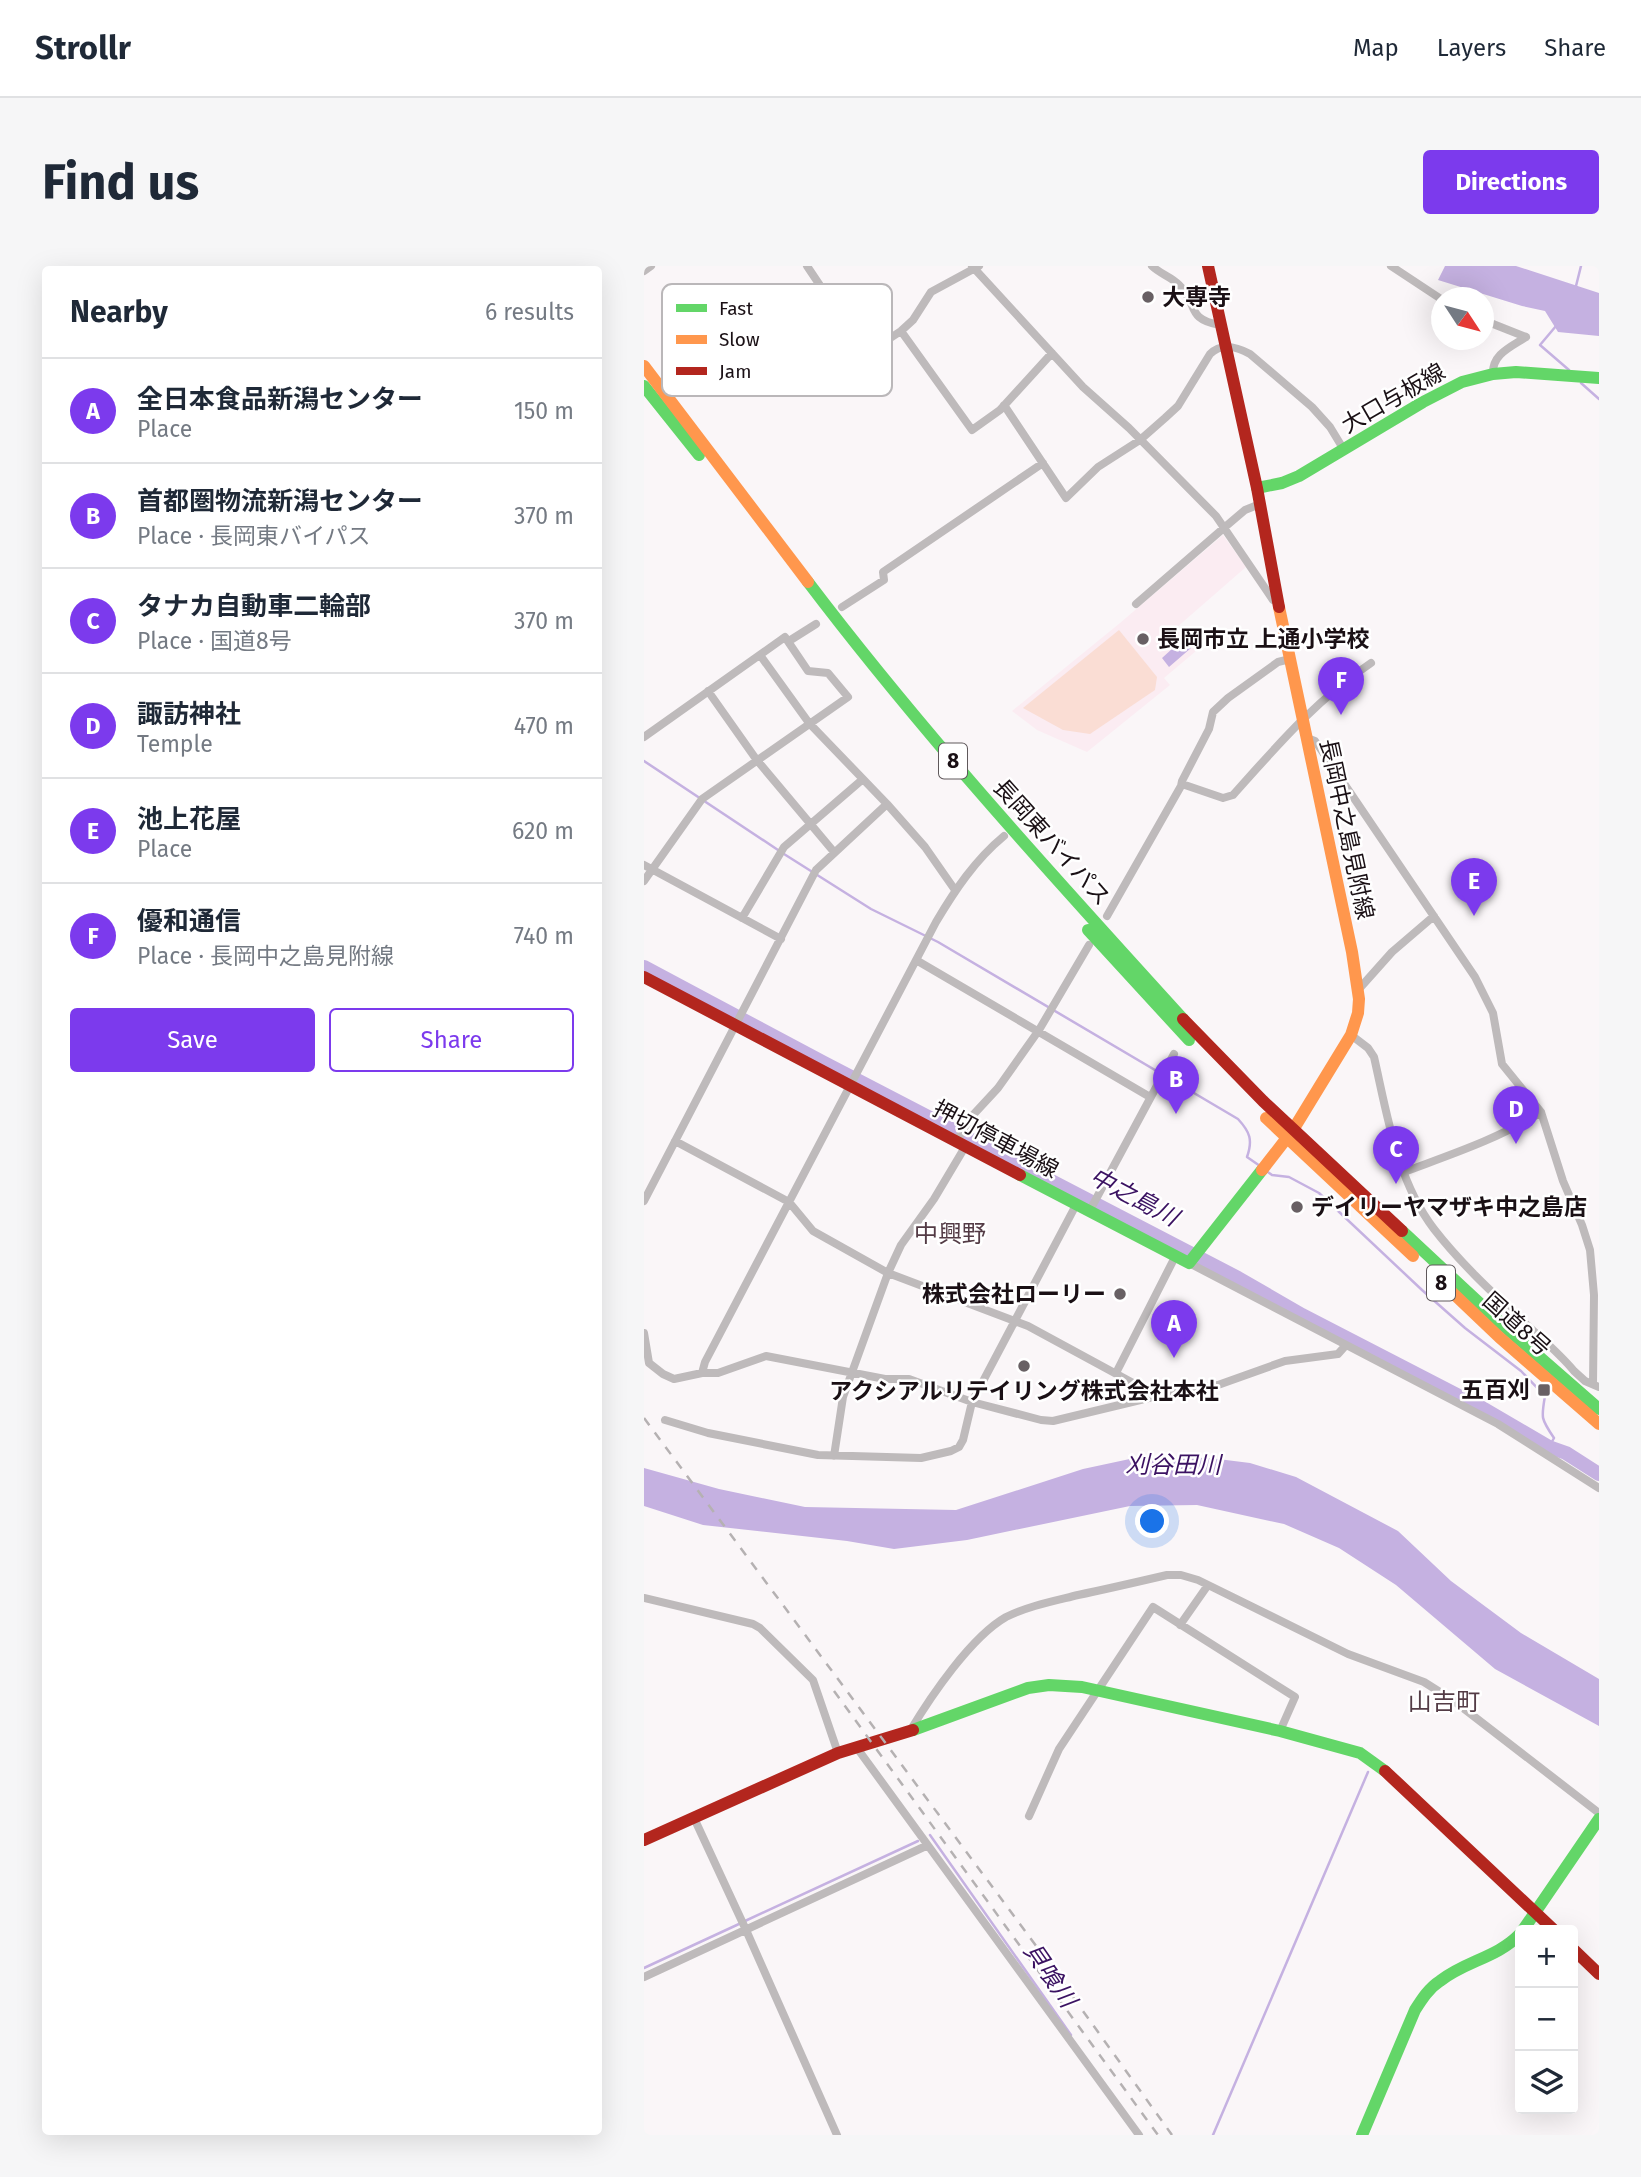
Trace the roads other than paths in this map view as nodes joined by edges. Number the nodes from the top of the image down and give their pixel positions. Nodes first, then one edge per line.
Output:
1 (651, 266) edge
2 (807, 266) edge
3 (1152, 266) edge
4 (1208, 266) edge
5 (1391, 266) edge
6 (975, 267) edge
7 (644, 271) edge
8 (819, 284) edge
9 (1431, 292) edge
10 (1494, 324) edge
11 (1220, 325) junction
12 (901, 331) junction
13 (892, 337) edge
14 (1225, 346) junction
15 (1052, 353) junction
16 (644, 366) edge
17 (1493, 374) junction
18 (1599, 378) edge
19 (644, 386) edge
20 (662, 390) edge
21 (667, 396) edge
22 (1004, 405) junction
23 (1140, 440) junction
24 (1344, 450) junction
25 (1043, 463) junction
26 (1257, 488) junction
27 (1260, 504) junction
28 (1225, 527) junction
29 (1277, 600) junction
30 (1136, 604) dead end
31 (842, 607) dead end
32 (816, 624) dead end
33 (789, 641) junction
34 (760, 655) junction
35 (1290, 659) junction
36 (1371, 663) dead end
37 (708, 691) junction
38 (1302, 718) junction
39 (809, 723) junction
40 (644, 737) edge
41 (1307, 737) junction
42 (756, 759) junction
43 (863, 779) junction
44 (1182, 784) junction
45 (887, 804) junction
46 (810, 824) junction
47 (1004, 836) junction
48 (834, 852) junction
49 (644, 865) edge
50 (653, 870) junction
51 (644, 881) edge
52 (955, 890) junction
53 (1107, 916) dead end
54 (1434, 916) junction
55 (742, 918) junction
56 (781, 939) junction
57 (1089, 945) dead end
58 (916, 960) junction
59 (644, 977) edge
60 (1359, 989) junction
61 (735, 1026) junction
62 (1038, 1030) junction
63 (1351, 1034) junction
64 (1174, 1054) dead end
65 (854, 1081) junction
66 (1150, 1097) junction
67 (1541, 1112) junction
68 (1290, 1134) junction
69 (675, 1140) junction
70 (960, 1145) junction
71 (1404, 1172) junction
72 (644, 1201) edge
73 (789, 1202) junction
74 (1076, 1205) junction
75 (1089, 1212) junction
76 (1175, 1257) junction
77 (1189, 1263) junction
78 (888, 1273) junction
79 (1515, 1314) junction
80 (1016, 1322) junction
81 (1504, 1326) junction
82 (644, 1333) edge
83 (1346, 1345) junction
84 (853, 1372) junction
85 (702, 1373) junction
86 (1116, 1373) junction
87 (1596, 1385) edge
88 (1157, 1396) junction
89 (972, 1402) junction
90 (1599, 1409) edge
91 (665, 1420) dead end
92 (1599, 1424) edge
93 (834, 1456) junction
94 (1599, 1488) edge
95 (1208, 1585) junction
96 (644, 1598) edge
97 (1180, 1625) junction
98 (1096, 1691) junction
99 (910, 1731) junction
100 (1280, 1731) junction
101 (857, 1748) junction
102 (838, 1753) junction
103 (1029, 1816) dead end
104 (1599, 1816) edge
105 (694, 1818) junction
106 (644, 1840) edge
107 (926, 1846) junction
108 (1536, 1914) junction
109 (1527, 1925) edge
110 (1548, 1925) edge
111 (746, 1930) junction
112 (1515, 1939) edge
113 (1578, 1954) edge
114 (1599, 1974) edge
115 (644, 1978) edge
116 (837, 2135) edge
117 (1139, 2135) edge
118 (1362, 2135) edge

1 - 7 street
2 - 8 street
3 - 11 street
4 - 11 main road, 長岡中之島見附線
5 - 9 street
6 - 12 street
6 - 15 street
10 - 17 street
11 - 14 main road, 長岡中之島見附線
12 - 13 street
12 - 22 street
14 - 23 street
14 - 24 street
14 - 26 main road, 長岡中之島見附線
15 - 22 street
15 - 23 street
16 - 20 main road, 長岡東バイパス / 8
17 - 18 main road, 大口与板線
17 - 24 main road, 大口与板線
19 - 47 main road, 長岡東バイパス / 8
21 - 68 main road, 長岡東バイパス / 8
22 - 25 street
23 - 25 street
23 - 28 street
24 - 26 main road, 大口与板線
25 - 31 street
26 - 27 main road, 長岡中之島見附線
27 - 28 street
27 - 29 main road, 長岡中之島見附線
28 - 29 street
28 - 30 street
29 - 35 main road, 長岡中之島見附線
32 - 33 street
33 - 34 street
33 - 39 street
34 - 37 street
34 - 39 street
35 - 38 main road, 長岡中之島見附線
35 - 44 street
36 - 38 street
37 - 40 street
37 - 42 street
38 - 41 main road, 長岡中之島見附線
38 - 44 street
39 - 42 street
39 - 43 street
41 - 54 street
41 - 60 main road, 長岡中之島見附線
42 - 46 street
42 - 50 street
43 - 45 street
43 - 46 street
44 - 53 street
45 - 48 street
45 - 52 street
46 - 48 street
46 - 55 street
47 - 52 street
47 - 68 main road, 長岡東バイパス / 8
48 - 56 street
49 - 50 street
50 - 51 street
50 - 55 street
52 - 58 street
54 - 60 street
54 - 67 street
55 - 56 street
56 - 61 street
57 - 62 street
58 - 62 street
58 - 65 street
59 - 61 main road, 押切停車場線
60 - 63 main road, 長岡中之島見附線
61 - 65 main road, 押切停車場線
61 - 69 street
62 - 66 street
62 - 70 street
63 - 68 main road, 長岡中之島見附線
63 - 71 street
64 - 66 street
65 - 70 main road, 押切停車場線
65 - 73 street
66 - 75 street
67 - 71 street
67 - 87 street
68 - 77 main road
68 - 81 main road, 国道8号 / 8
68 - 92 main road, 国道8号 / 8
69 - 72 street
69 - 73 street
70 - 74 main road, 押切停車場線
70 - 78 street
71 - 79 street
73 - 78 street
73 - 85 street
74 - 75 main road, 押切停車場線
74 - 80 street
75 - 76 main road, 押切停車場線
76 - 77 main road, 押切停車場線
76 - 86 street
77 - 83 street
78 - 80 street
78 - 84 street
79 - 81 street
79 - 87 street
80 - 86 street
80 - 89 street
81 - 90 main road, 国道8号 / 8
82 - 85 street
83 - 88 street
83 - 94 street
84 - 85 street
84 - 89 street
84 - 93 street
86 - 88 street
88 - 89 street
89 - 93 street
91 - 93 street
95 - 97 street
95 - 99 street
95 - 104 street
96 - 102 street
97 - 98 street
97 - 100 street
98 - 99 main road
98 - 100 main road
98 - 103 street
99 - 101 main road
100 - 108 main road
101 - 102 main road
101 - 107 street
102 - 105 main road
104 - 108 main road
105 - 106 main road
105 - 111 street
107 - 111 street
107 - 117 street
108 - 109 main road
108 - 110 main road
111 - 115 street
111 - 116 street
112 - 118 main road
113 - 114 main road

